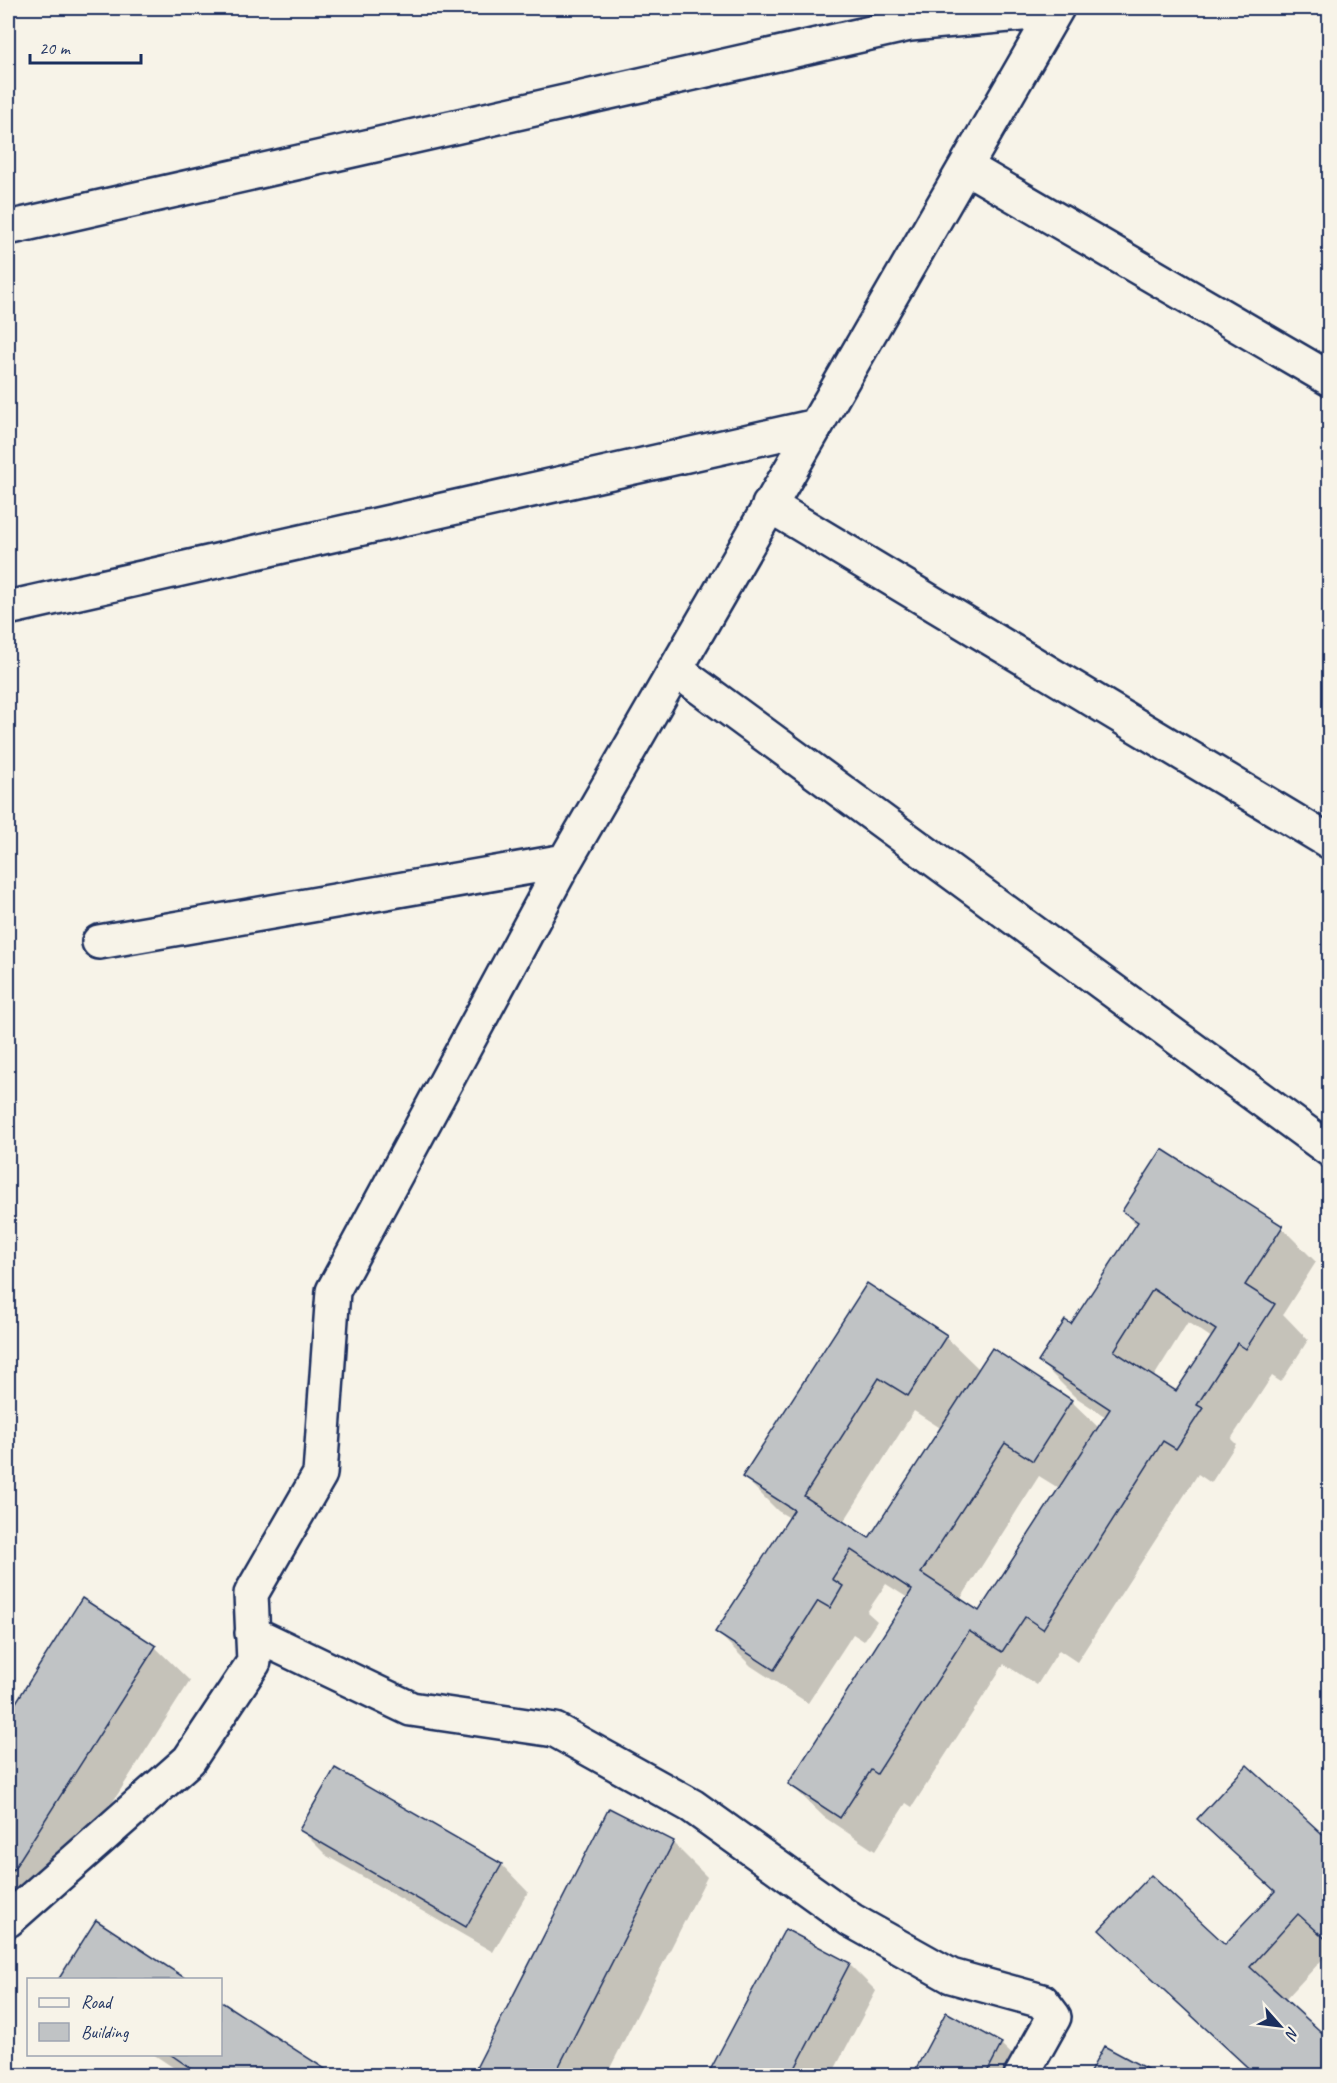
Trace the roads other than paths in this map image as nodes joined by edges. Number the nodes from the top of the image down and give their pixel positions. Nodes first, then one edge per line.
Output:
1 (1056, 9) edge
2 (966, 167) junction
3 (8, 228) edge
4 (1329, 379) edge
5 (816, 426) junction
6 (769, 505) junction
7 (8, 608) edge
8 (675, 669) junction
9 (1329, 842) edge
10 (565, 861) junction
11 (99, 942) dead end
12 (1329, 1150) edge
13 (252, 1633) junction
14 (8, 1920) edge
15 (1021, 2076) edge

1 - 2 street
1 - 3 street
2 - 4 street
2 - 5 street
5 - 6 street
5 - 7 street
6 - 8 street
6 - 9 street
8 - 10 street
8 - 12 street
10 - 11 street
10 - 13 street
13 - 14 street
13 - 15 street

